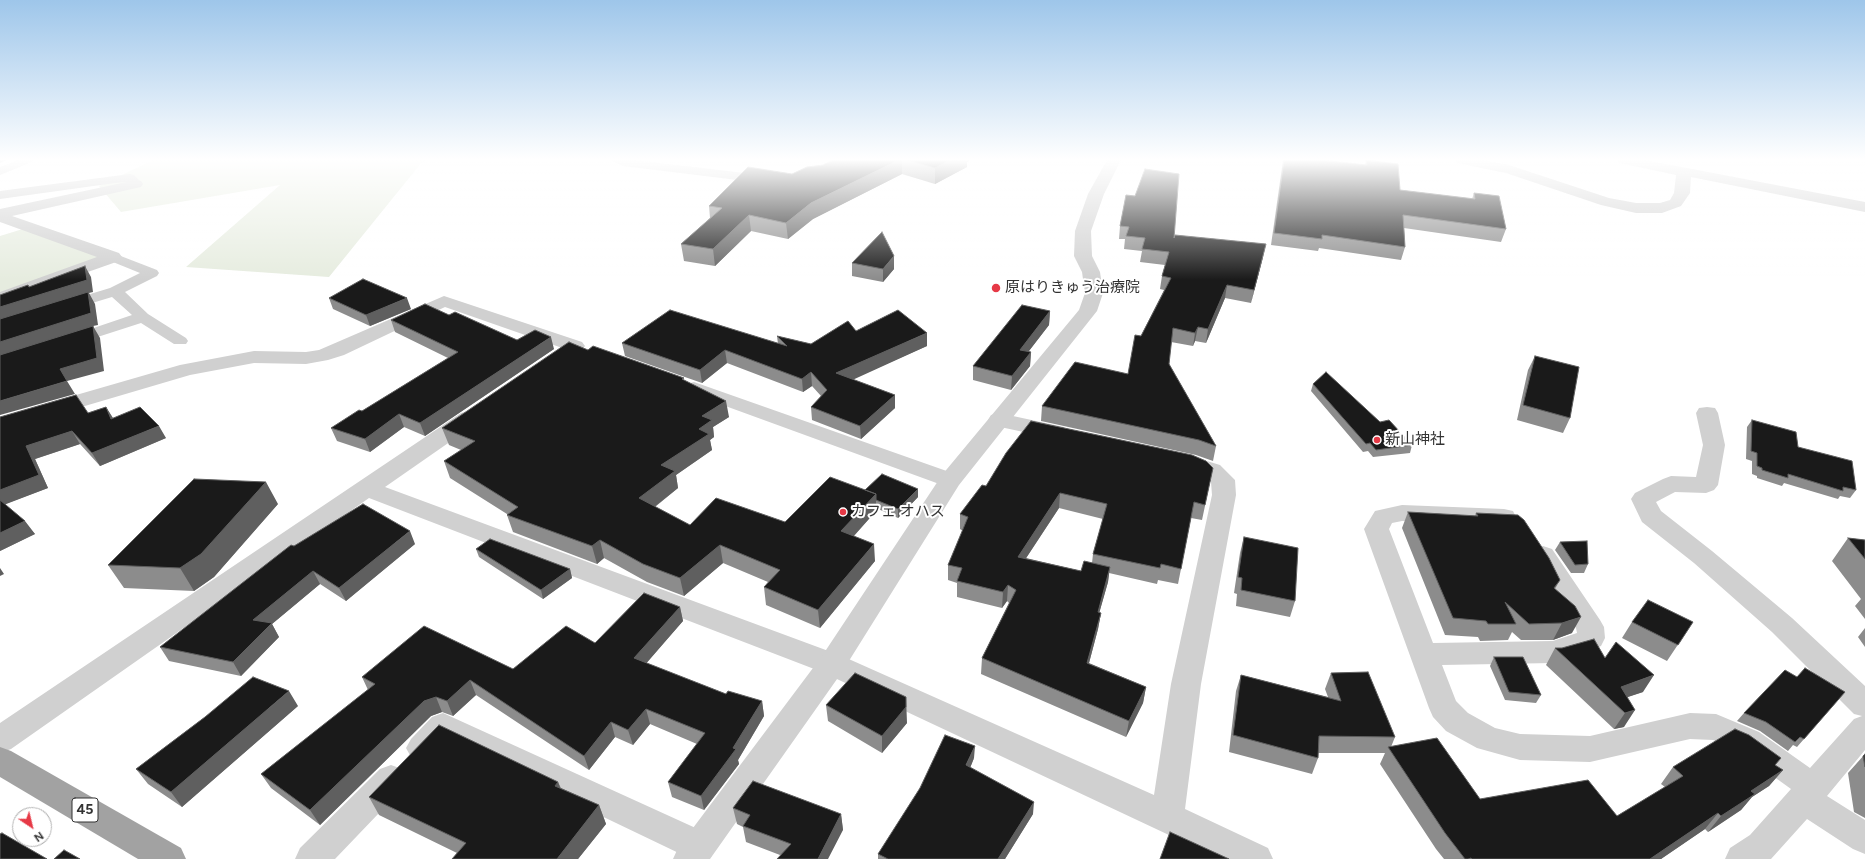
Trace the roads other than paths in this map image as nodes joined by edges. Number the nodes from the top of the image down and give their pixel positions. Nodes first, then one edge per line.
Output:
1 (68, 200) edge
2 (1094, 200) edge
3 (1600, 200) edge
4 (1678, 200) edge
5 (1829, 200) edge
6 (1865, 207) edge
7 (0, 216) edge
8 (113, 256) junction
9 (115, 291) junction
10 (0, 298) edge
11 (57, 309) edge
12 (143, 317) junction
13 (180, 341) dead end
14 (60, 344) edge
15 (556, 360) edge
16 (673, 381) edge
17 (484, 408) edge
18 (1707, 413) dead end
19 (999, 420) junction
20 (0, 424) edge
21 (1082, 438) edge
22 (1158, 455) edge
23 (950, 480) junction
24 (366, 488) junction
25 (1424, 654) junction
26 (832, 664) junction
27 (1865, 705) edge
28 (1865, 728) edge
29 (0, 740) edge
30 (0, 761) edge
31 (1809, 793) junction
32 (1167, 816) junction
33 (1865, 838) edge
34 (694, 853) edge
35 (169, 859) edge
36 (312, 859) edge
37 (1256, 859) edge
38 (1742, 859) edge

1 - 7 street
2 - 19 street
3 - 4 street
5 - 6 street
7 - 8 street
8 - 9 lane
8 - 10 street
9 - 11 lane
9 - 12 lane
12 - 13 lane
12 - 14 lane
15 - 20 street
16 - 23 street
17 - 24 street
18 - 27 street
19 - 21 street
19 - 23 street
22 - 32 street
23 - 26 street
24 - 26 street
24 - 29 street
25 - 25 street
25 - 31 street
26 - 32 street
26 - 34 street
28 - 31 street
30 - 35 highway, 45
31 - 33 street
31 - 38 street
32 - 37 street
34 - 36 street

